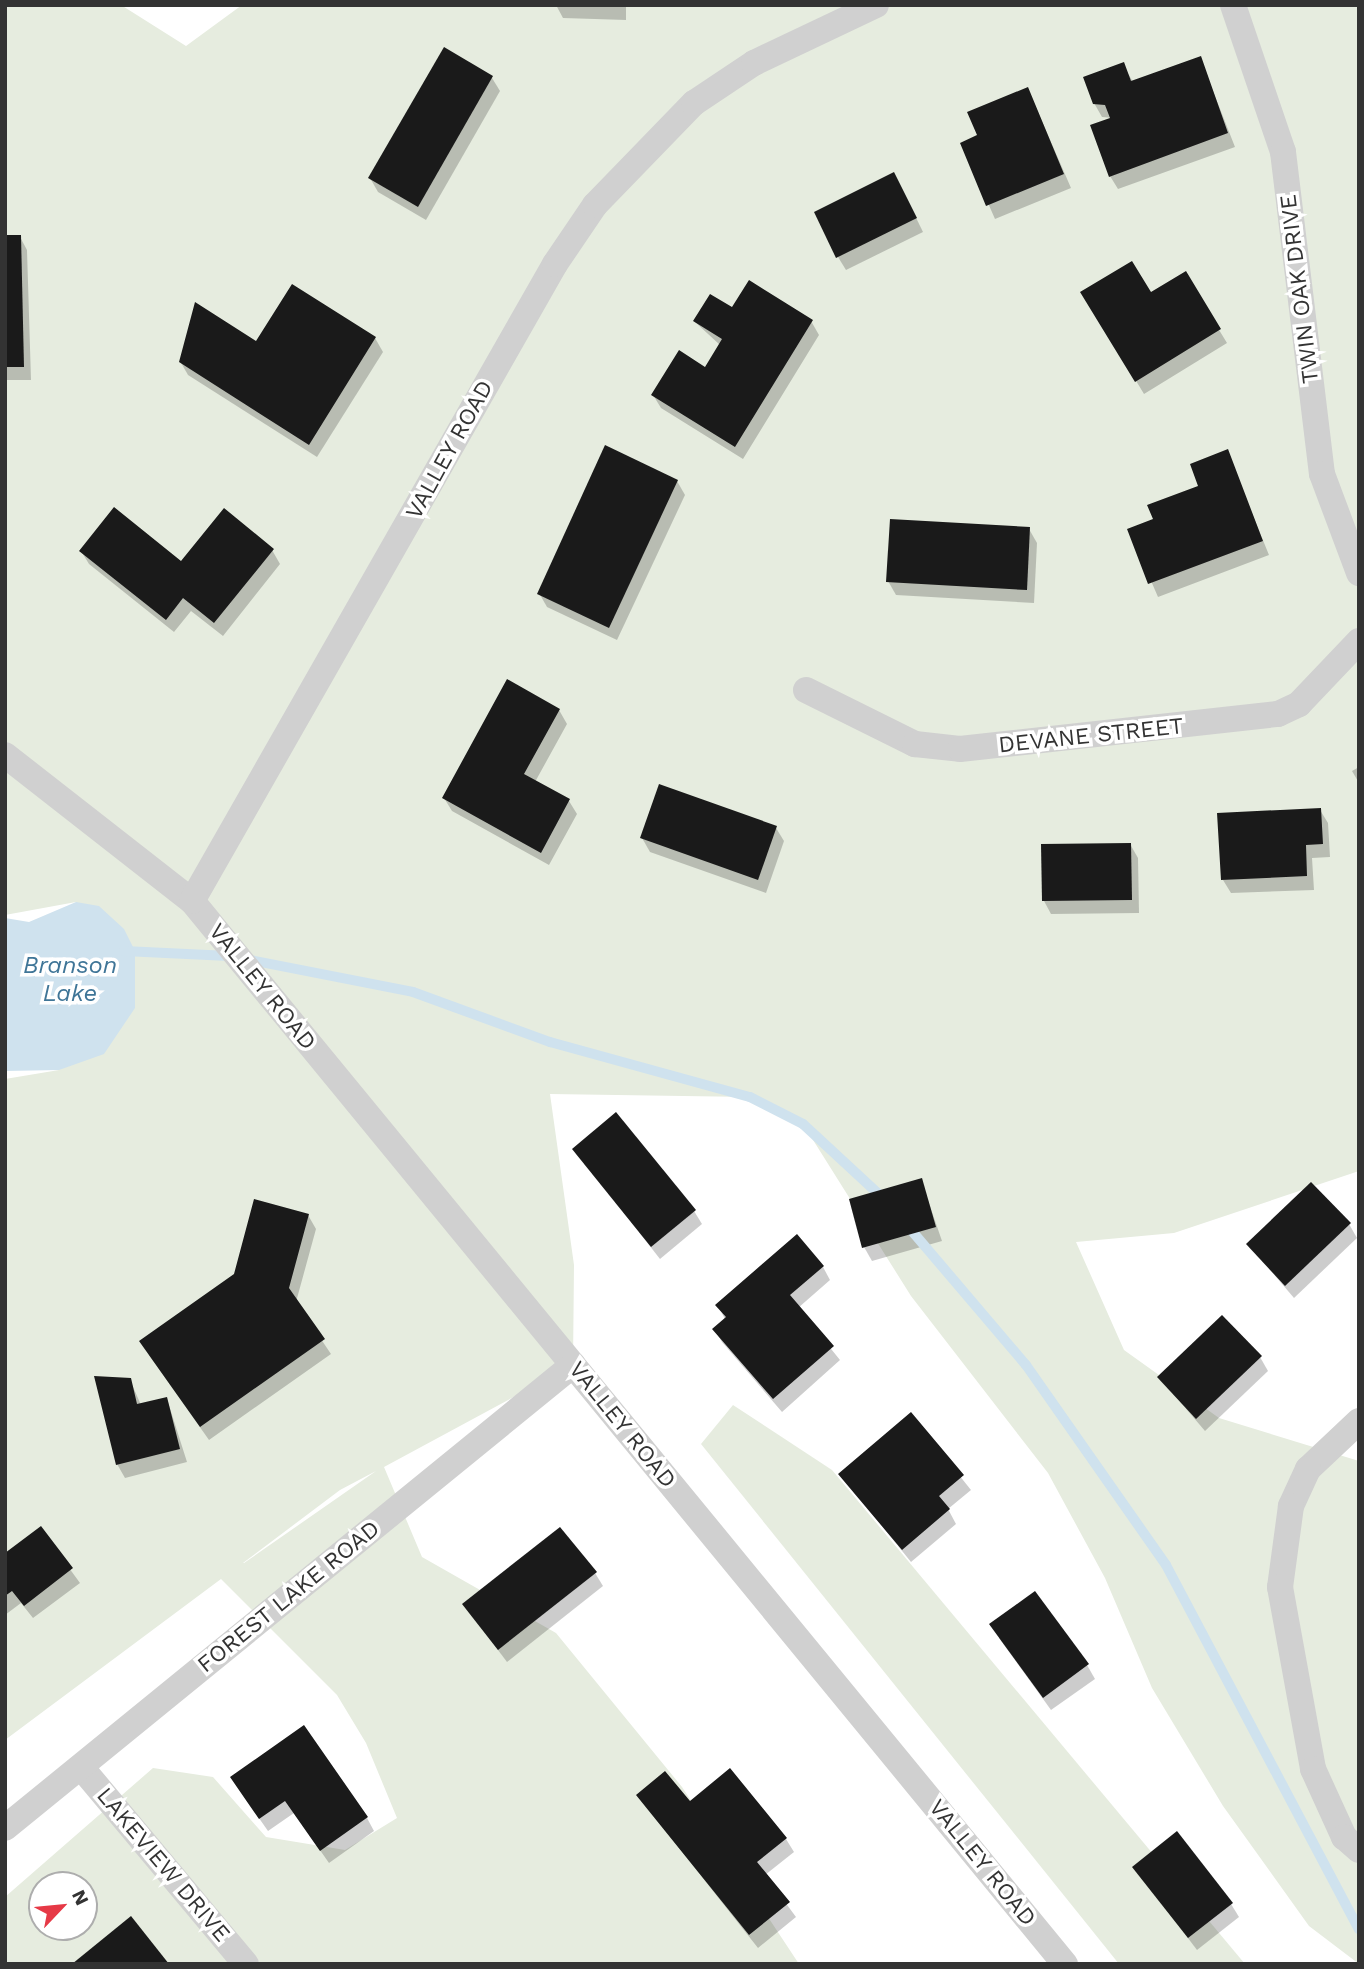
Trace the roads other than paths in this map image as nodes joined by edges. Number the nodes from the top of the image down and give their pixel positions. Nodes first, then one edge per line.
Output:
1 (876, 5) edge
2 (1233, 5) edge
3 (1359, 573) edge
4 (1359, 641) edge
5 (806, 690) dead end
6 (5, 755) edge
7 (192, 901) junction
8 (573, 1365) junction
9 (1359, 1421) edge
10 (81, 1767) junction
11 (5, 1828) edge
12 (1359, 1850) edge
13 (246, 1964) edge
14 (1065, 1964) edge

1 - 7 street, VALLEY ROAD
2 - 3 street, TWIN OAK DRIVE
4 - 5 street, DEVANE STREET
6 - 7 street
7 - 8 street, VALLEY ROAD
8 - 10 street, FOREST LAKE ROAD
8 - 14 street, VALLEY ROAD
9 - 12 street
10 - 11 street, FOREST LAKE ROAD
10 - 13 street, LAKEVIEW DRIVE

